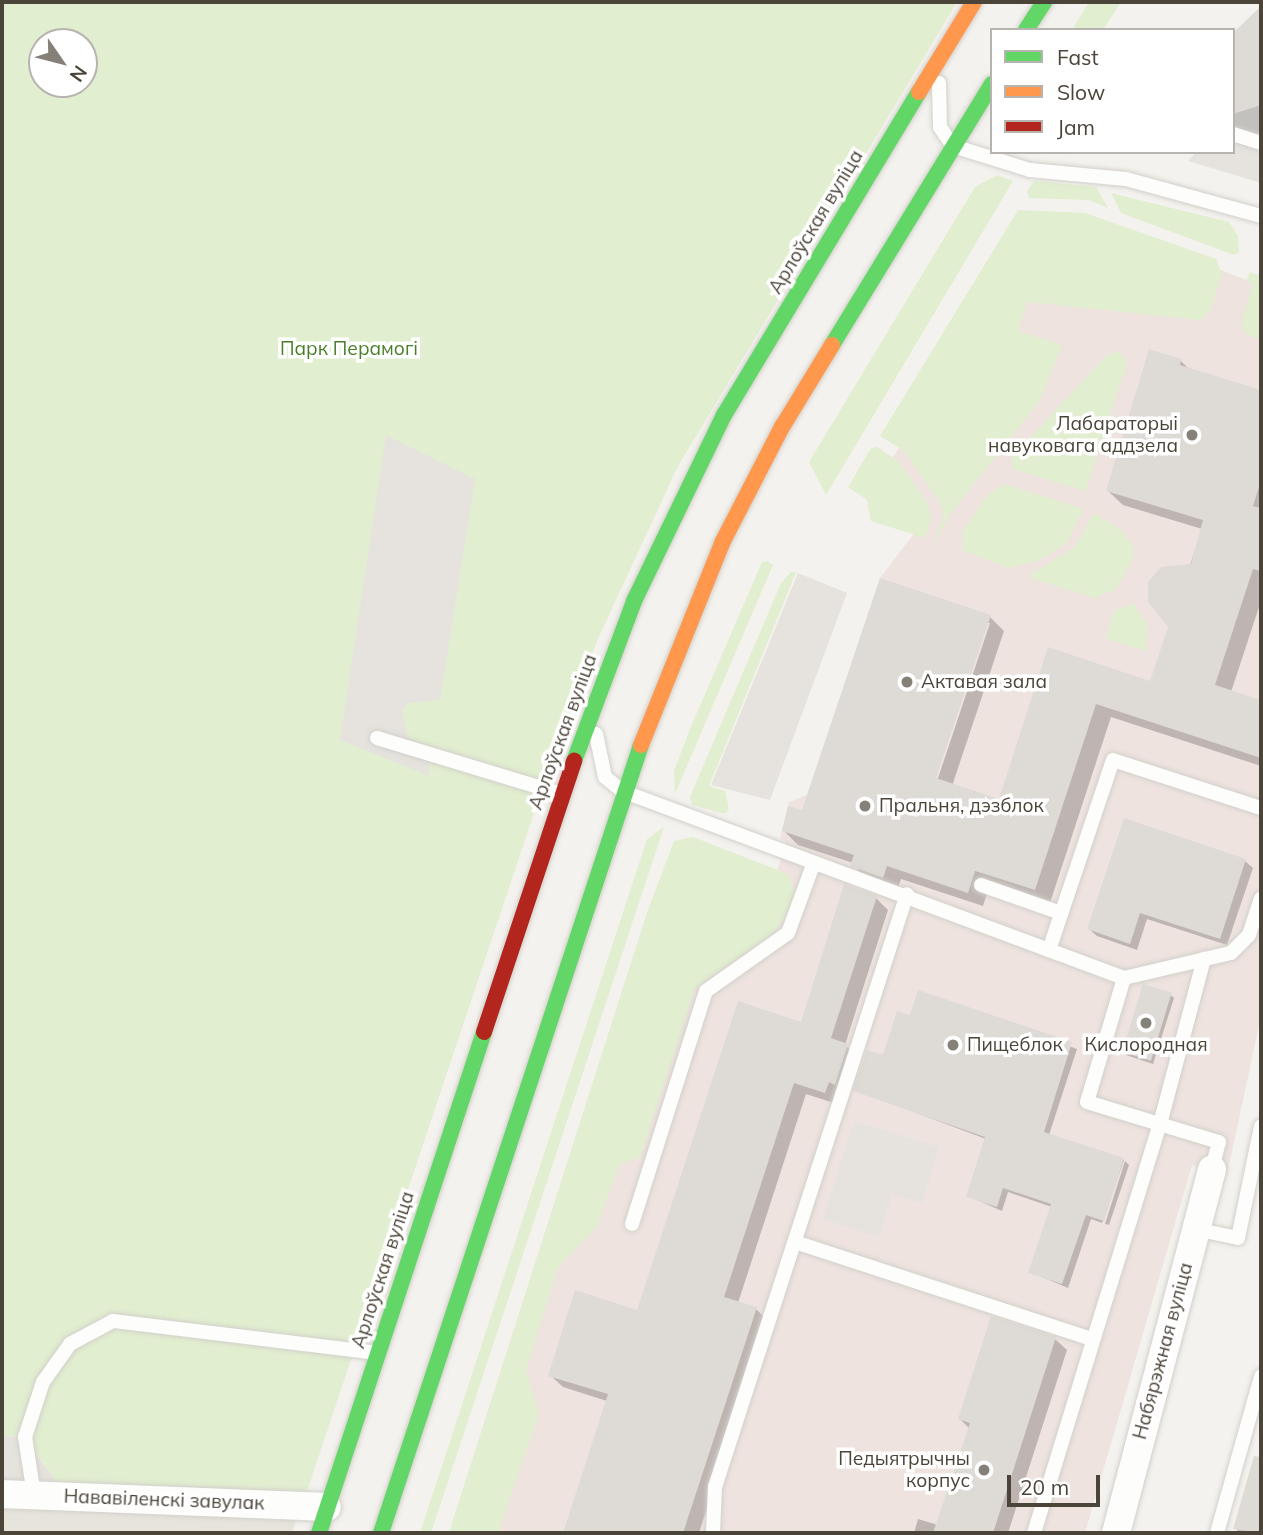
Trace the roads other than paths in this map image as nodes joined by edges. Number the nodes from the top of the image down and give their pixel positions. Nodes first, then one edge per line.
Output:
1 (974, 2) edge
2 (1044, 2) edge
3 (1027, 28) edge
4 (949, 41) junction
5 (990, 87) edge
6 (1235, 135) edge
7 (1261, 143) edge
8 (953, 146) junction
9 (920, 169) dead end
10 (916, 202) junction
11 (1261, 216) edge
12 (598, 695) junction
13 (377, 738) dead end
14 (622, 791) junction
15 (562, 794) junction
16 (1261, 808) edge
17 (813, 866) junction
18 (982, 885) dead end
19 (907, 894) junction
20 (1261, 899) edge
21 (1061, 913) junction
22 (1049, 950) junction
23 (1204, 959) junction
24 (1124, 978) junction
25 (1160, 1124) junction
26 (1261, 1126) edge
27 (1212, 1169) joint
28 (632, 1224) dead end
29 (1195, 1229) junction
30 (794, 1242) junction
31 (1092, 1339) junction
32 (378, 1353) junction
33 (1261, 1376) edge
34 (2, 1494) edge
35 (34, 1495) junction
36 (323, 1520) edge
37 (381, 1533) edge
38 (713, 1533) edge
39 (1034, 1533) edge
40 (1116, 1533) edge
41 (1217, 1533) edge

1 - 4 main road, Арлоўская вуліца
2 - 3 main road
4 - 8 lane
4 - 12 main road, Арлоўская вуліца
5 - 8 main road
6 - 7 lane
8 - 10 main road
8 - 11 lane
9 - 10 main road
10 - 14 main road
12 - 14 lane
12 - 15 main road, Арлоўская вуліца
13 - 15 lane
14 - 17 lane
14 - 37 main road
15 - 32 main road, Арлоўская вуліца
16 - 21 lane
17 - 19 lane
17 - 28 lane
18 - 21 lane
19 - 22 lane
19 - 30 lane
20 - 23 lane
21 - 22 lane
22 - 24 lane
23 - 24 lane
23 - 25 lane
24 - 25 lane
25 - 27 lane
25 - 31 lane
26 - 29 lane
27 - 29 street, Набярэжная вуліца
29 - 40 street, Набярэжная вуліца
30 - 31 lane
30 - 38 lane
31 - 39 lane
32 - 35 lane
32 - 36 main road, Арлоўская вуліца
33 - 41 lane
34 - 35 street, Нававіленскі завулак
35 - 36 street, Нававіленскі завулак

